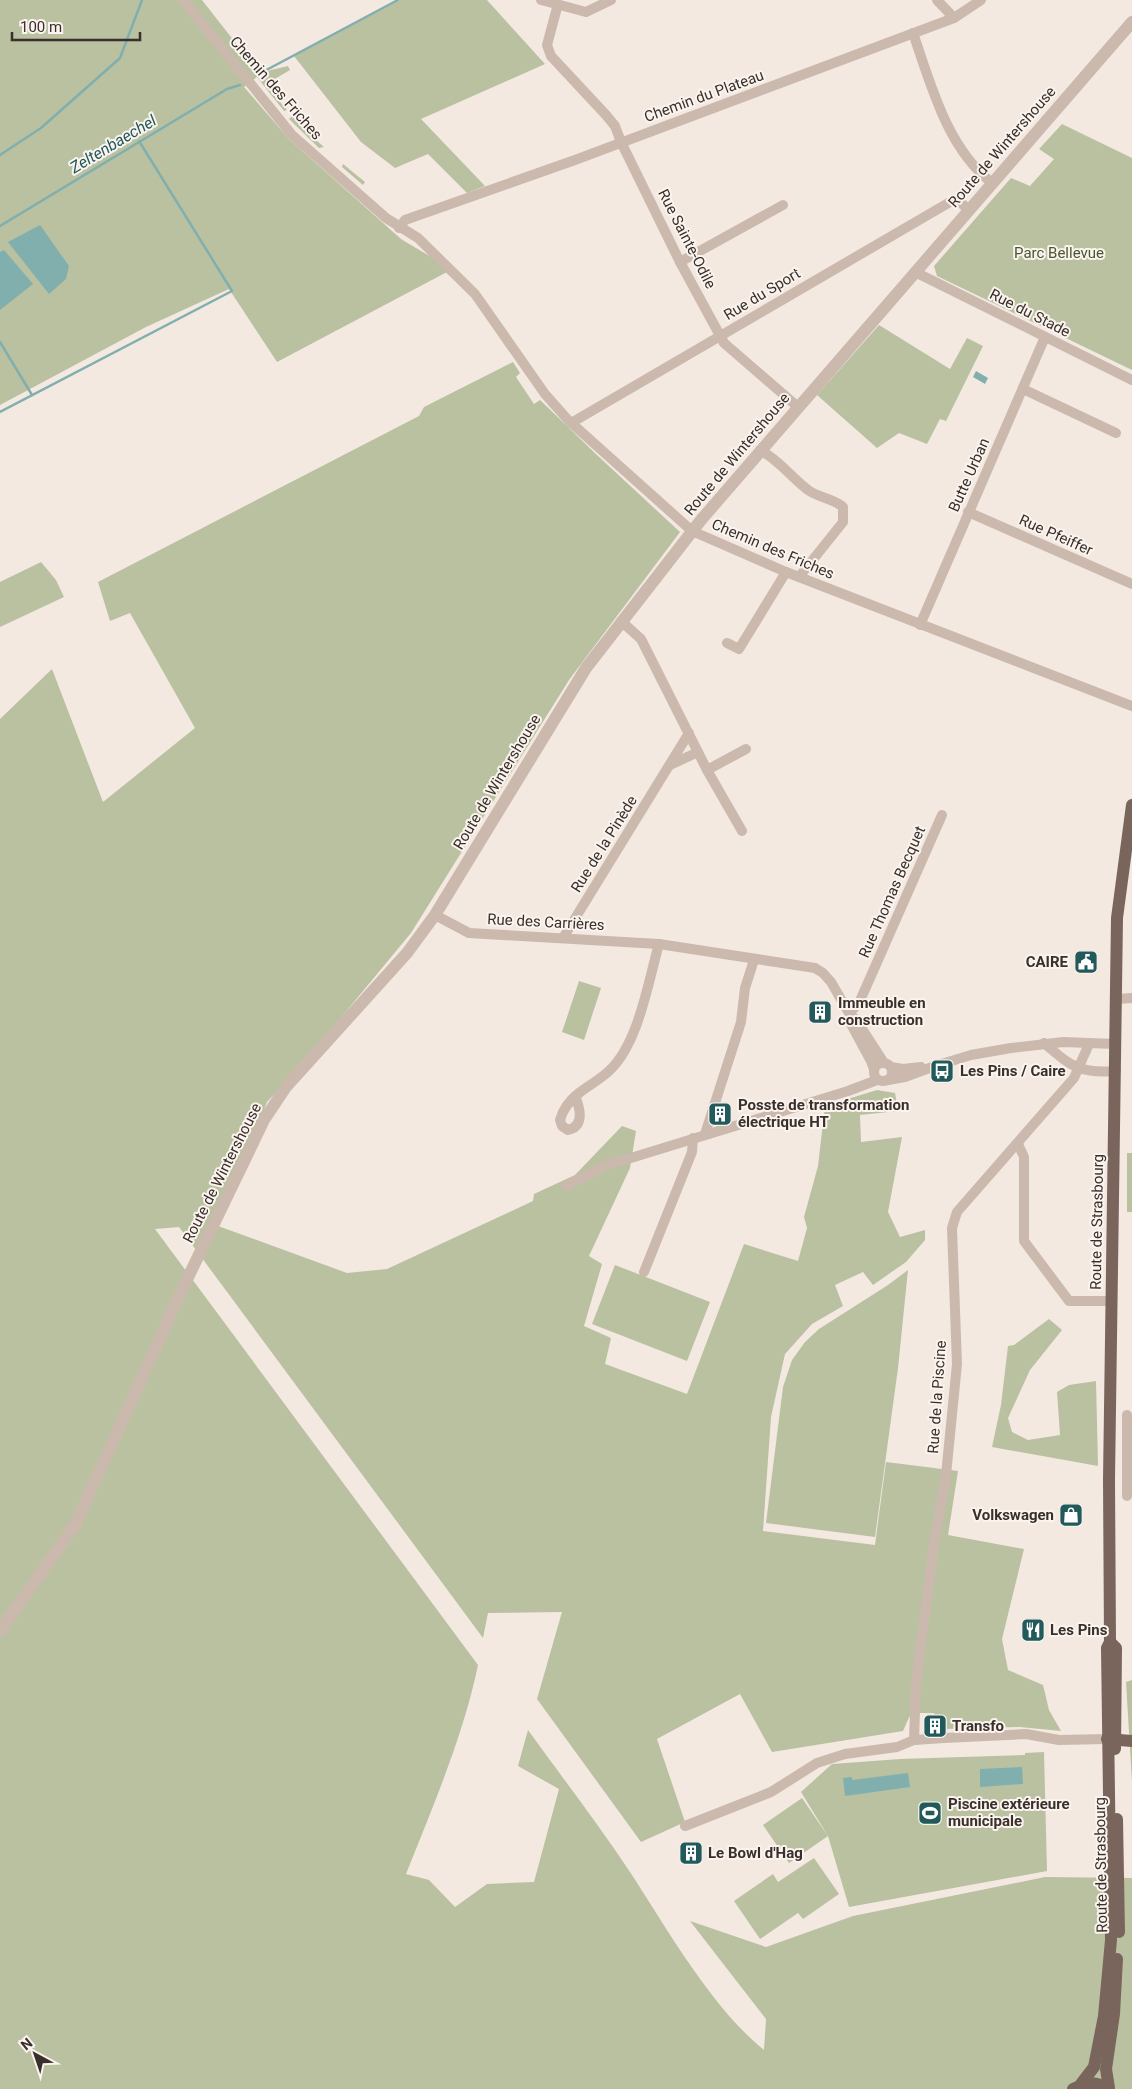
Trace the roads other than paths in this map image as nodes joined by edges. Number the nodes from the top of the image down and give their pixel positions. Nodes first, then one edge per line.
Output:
1 (182, 0) edge
2 (541, 0) edge
3 (611, 0) edge
4 (937, 0) edge
5 (981, 0) edge
6 (558, 4) junction
7 (954, 18) junction
8 (1132, 22) edge
9 (914, 33) junction
10 (621, 142) junction
11 (992, 183) junction
12 (783, 205) dead end
13 (969, 210) junction
14 (399, 228) junction
15 (680, 262) junction
16 (915, 272) junction
17 (720, 336) junction
18 (1045, 338) junction
19 (1132, 380) edge
20 (1023, 389) junction
21 (798, 407) junction
22 (571, 423) junction
23 (1116, 433) dead end
24 (760, 450) junction
25 (968, 512) junction
26 (692, 531) junction
27 (786, 572) junction
28 (799, 577) junction
29 (1132, 584) edge
30 (621, 621) junction
31 (920, 625) junction
32 (727, 643) dead end
33 (1132, 706) edge
34 (689, 733) junction
35 (746, 749) dead end
36 (698, 752) junction
37 (670, 765) junction
38 (707, 770) junction
39 (1132, 805) edge
40 (942, 815) dead end
41 (742, 830) dead end
42 (436, 914) junction
43 (563, 938) junction
44 (659, 944) junction
45 (754, 960) junction
46 (1132, 998) edge
47 (1117, 999) junction
48 (847, 1009) junction
49 (1044, 1043) junction
50 (1089, 1044) junction
51 (1115, 1044) junction
52 (887, 1065) junction
53 (935, 1066) junction
54 (1078, 1070) junction
55 (1116, 1071) junction
56 (874, 1074) junction
57 (888, 1080) junction
58 (575, 1096) dead end
59 (706, 1134) junction
60 (693, 1138) junction
61 (1018, 1144) junction
62 (566, 1186) dead end
63 (644, 1272) dead end
64 (1112, 1301) junction
65 (1127, 1415) dead end
66 (1127, 1496) dead end
67 (0, 1631) edge
68 (1111, 1739) junction
69 (914, 1740) junction
70 (1132, 1741) edge
71 (685, 1826) dead end
72 (1114, 1877) junction
73 (1077, 2087) edge
74 (1109, 2089) edge

1 - 14 street, Chemin des Friches
2 - 6 street
3 - 6 street
4 - 7 street
5 - 7 street, Chemin du Plateau
6 - 10 street, Rue Sainte-Odile
7 - 9 street, Chemin du Plateau
8 - 11 street, Route de Wintershouse
9 - 10 street, Chemin du Plateau
9 - 11 street
10 - 14 street, Chemin du Plateau
10 - 15 street, Rue Sainte-Odile
11 - 13 street, Route de Wintershouse
12 - 15 street
13 - 16 street, Route de Wintershouse
13 - 17 street, Rue du Sport
14 - 22 street, Chemin des Friches
15 - 17 street, Rue Sainte-Odile
16 - 18 street, Rue du Stade
16 - 21 street, Route de Wintershouse
17 - 21 street, Rue Sainte-Odile
17 - 22 street, Rue du Sport
18 - 19 street, Rue du Stade
18 - 20 street, Butte Urban
20 - 23 street
20 - 25 street, Butte Urban
21 - 24 street, Route de Wintershouse
22 - 26 street, Chemin des Friches
24 - 26 street, Route de Wintershouse
24 - 28 street
25 - 29 street, Rue Pfeiffer
25 - 31 street, Butte Urban
26 - 27 street, Chemin des Friches
26 - 30 street, Route de Wintershouse
27 - 28 street, Chemin des Friches
27 - 32 street
28 - 31 street, Chemin des Friches
30 - 34 street
30 - 42 street, Route de Wintershouse
31 - 33 street, Chemin des Friches
34 - 36 street
34 - 37 street, Rue de la Pinède
35 - 38 street
36 - 37 street
36 - 38 street
37 - 43 street, Rue de la Pinède
38 - 41 street
39 - 47 main road, Route de Strasbourg
40 - 48 street, Rue Thomas Becquet
42 - 43 street, Rue des Carrières
42 - 67 street, Route de Wintershouse
43 - 44 street, Rue des Carrières
44 - 45 street, Rue des Carrières
44 - 58 street
45 - 48 street, Rue des Carrières
45 - 59 street
46 - 47 street
47 - 51 main road, Route de Strasbourg
48 - 52 street, Rue des Carrières
48 - 56 street, Rue des Carrières
49 - 50 street
49 - 53 street
49 - 54 street
50 - 51 street
50 - 54 street, Rue de la Piscine
51 - 55 main road, Route de Strasbourg
52 - 53 street
52 - 56 street
52 - 57 street
53 - 57 street
54 - 55 street
54 - 61 street, Rue de la Piscine
55 - 64 main road, Route de Strasbourg
56 - 57 street
56 - 59 street
59 - 60 street
60 - 62 street
60 - 63 street
61 - 64 street
61 - 69 street, Rue de la Piscine
64 - 68 main road, Route de Strasbourg
65 - 66 street
68 - 69 street
68 - 70 main road
68 - 72 main road, Route de Strasbourg
69 - 71 street
72 - 73 main road, Route de Strasbourg
72 - 74 main road, Route de Strasbourg
73 - 74 main road

